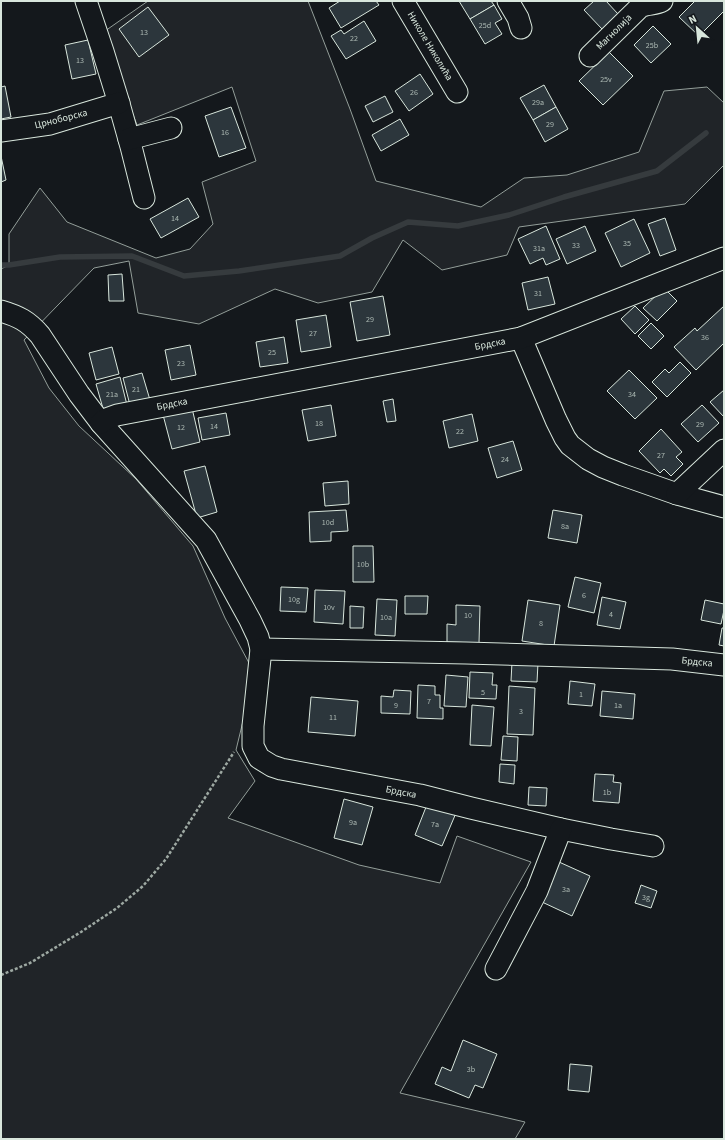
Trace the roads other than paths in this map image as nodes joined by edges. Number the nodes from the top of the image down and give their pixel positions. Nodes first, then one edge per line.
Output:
1 (86, 1) edge
2 (403, 1) edge
3 (508, 1) edge
4 (662, 1) edge
5 (521, 28) dead end
6 (590, 56) dead end
7 (457, 92) dead end
8 (119, 103) junction
9 (171, 128) dead end
10 (1, 131) edge
11 (129, 139) junction
12 (144, 198) dead end
13 (724, 258) edge
14 (1, 311) edge
15 (521, 338) junction
16 (101, 423) junction
17 (724, 450) edge
18 (677, 494) junction
19 (724, 507) edge
20 (261, 649) junction
21 (724, 665) edge
22 (561, 829) junction
23 (652, 846) dead end
24 (496, 969) dead end

1 - 8 street
2 - 7 street, Николе Николића
3 - 5 street
4 - 6 street, Магнолија
8 - 10 street, Црноборска
8 - 11 street
9 - 11 street
11 - 12 street
13 - 15 street, Брдска
14 - 16 street
15 - 16 street, Брдска
15 - 18 street
16 - 20 street, Брдска
17 - 18 street
18 - 19 street
20 - 21 street, Брдска
20 - 22 street, Брдска
22 - 23 street, Брдска
22 - 24 street

